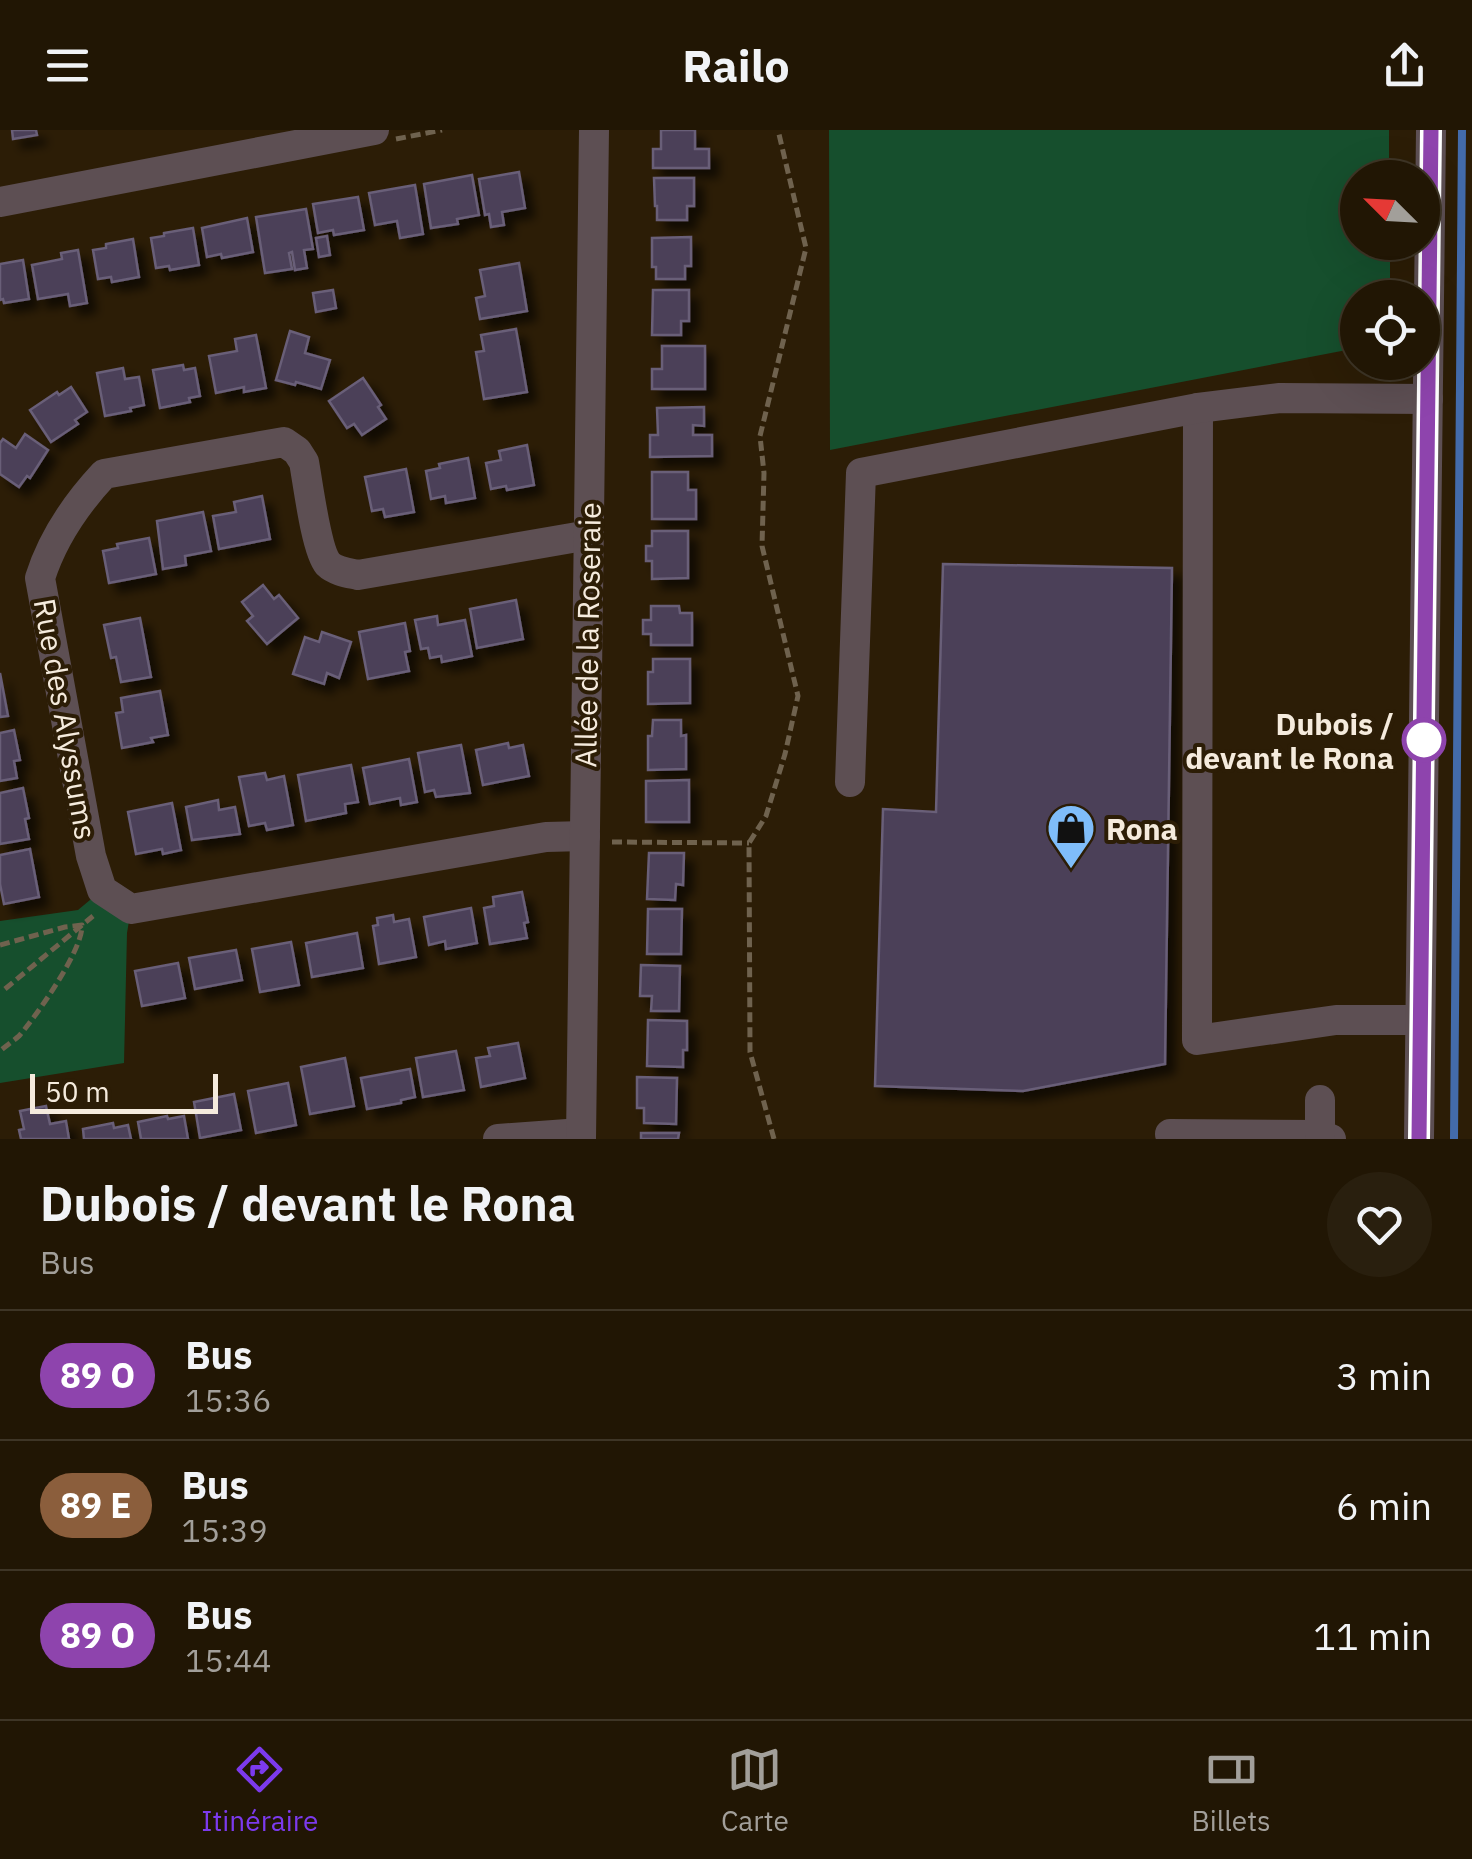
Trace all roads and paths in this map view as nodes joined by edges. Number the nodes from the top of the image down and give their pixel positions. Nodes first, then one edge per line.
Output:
1 (374, 130) edge
2 (594, 130) edge
3 (778, 130) edge
4 (1431, 130) edge
5 (305, 137) edge
6 (0, 202) edge
7 (1428, 399) junction
8 (1198, 408) junction
9 (589, 535) junction
10 (850, 782) dead end
11 (585, 836) junction
12 (748, 843) junction
13 (115, 898) junction
14 (82, 925) junction
15 (0, 945) edge
16 (5, 988) dead end
17 (1420, 1020) junction
18 (0, 1051) edge
19 (1320, 1100) dead end
20 (1170, 1134) dead end
21 (580, 1136) edge
22 (1325, 1137) edge
23 (498, 1139) edge
24 (774, 1139) edge
25 (1419, 1139) edge

1 - 5 street
2 - 9 street, Allée de la Roseraie
3 - 12 path
4 - 7 street
5 - 6 street
7 - 8 street
7 - 17 street
8 - 10 street
8 - 17 street
9 - 11 street, Allée de la Roseraie
9 - 13 street, Rue des Alyssums
11 - 12 path
11 - 13 street
11 - 21 street, Allée de la Roseraie
12 - 24 path
13 - 14 path
14 - 15 path
14 - 16 path
14 - 18 path
17 - 25 street
19 - 22 street
20 - 22 street
21 - 23 street

